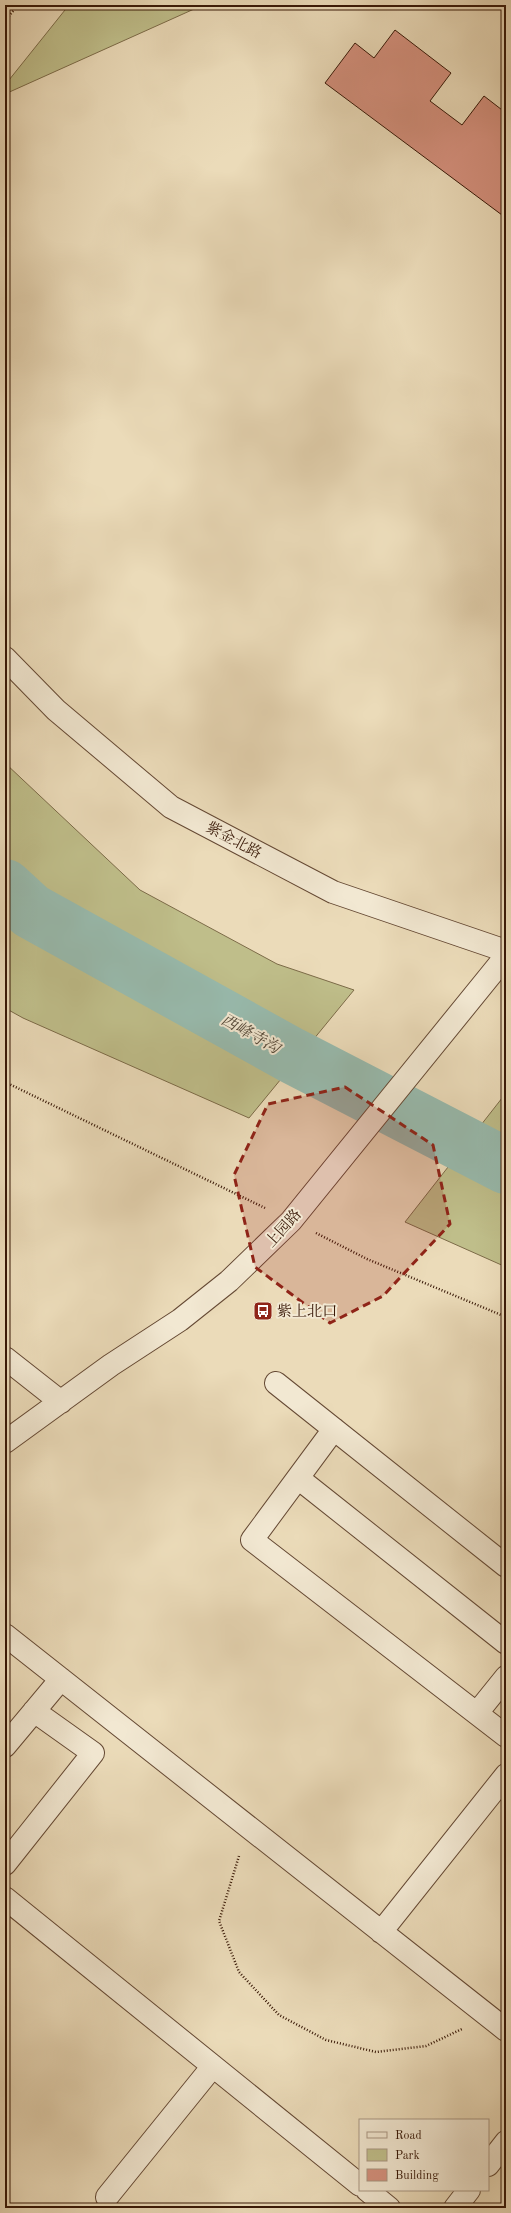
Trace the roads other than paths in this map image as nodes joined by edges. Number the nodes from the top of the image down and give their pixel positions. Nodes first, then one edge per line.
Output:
1 (5, 658) edge
2 (506, 951) edge
3 (506, 956) edge
4 (5, 1358) edge
5 (276, 1383) dead end
6 (61, 1402) junction
7 (334, 1429) junction
8 (5, 1442) edge
9 (298, 1478) junction
10 (506, 1566) edge
11 (5, 1635) edge
12 (506, 1643) edge
13 (506, 1677) edge
14 (61, 1679) junction
15 (34, 1711) junction
16 (477, 1714) junction
17 (506, 1736) edge
18 (5, 1746) edge
19 (506, 1775) edge
20 (5, 1864) edge
21 (5, 1898) edge
22 (381, 1932) junction
23 (506, 2030) edge
24 (213, 2066) junction
25 (505, 2145) edge
26 (489, 2165) edge
27 (359, 2184) edge
28 (368, 2191) edge
29 (468, 2191) edge
30 (107, 2197) dead end
31 (389, 2208) edge
32 (455, 2208) edge

1 - 2 street, 紫金北路
3 - 6 street, 上园路
4 - 6 street
5 - 7 street
6 - 8 street, 上园路
7 - 9 street
7 - 10 street
9 - 12 street
9 - 16 street
11 - 14 street
13 - 16 street
14 - 15 street
14 - 22 street
15 - 18 street
15 - 20 street
16 - 17 street
19 - 22 street
21 - 24 street
22 - 23 street
24 - 27 street
24 - 30 street
25 - 26 street
28 - 31 street
29 - 32 street

